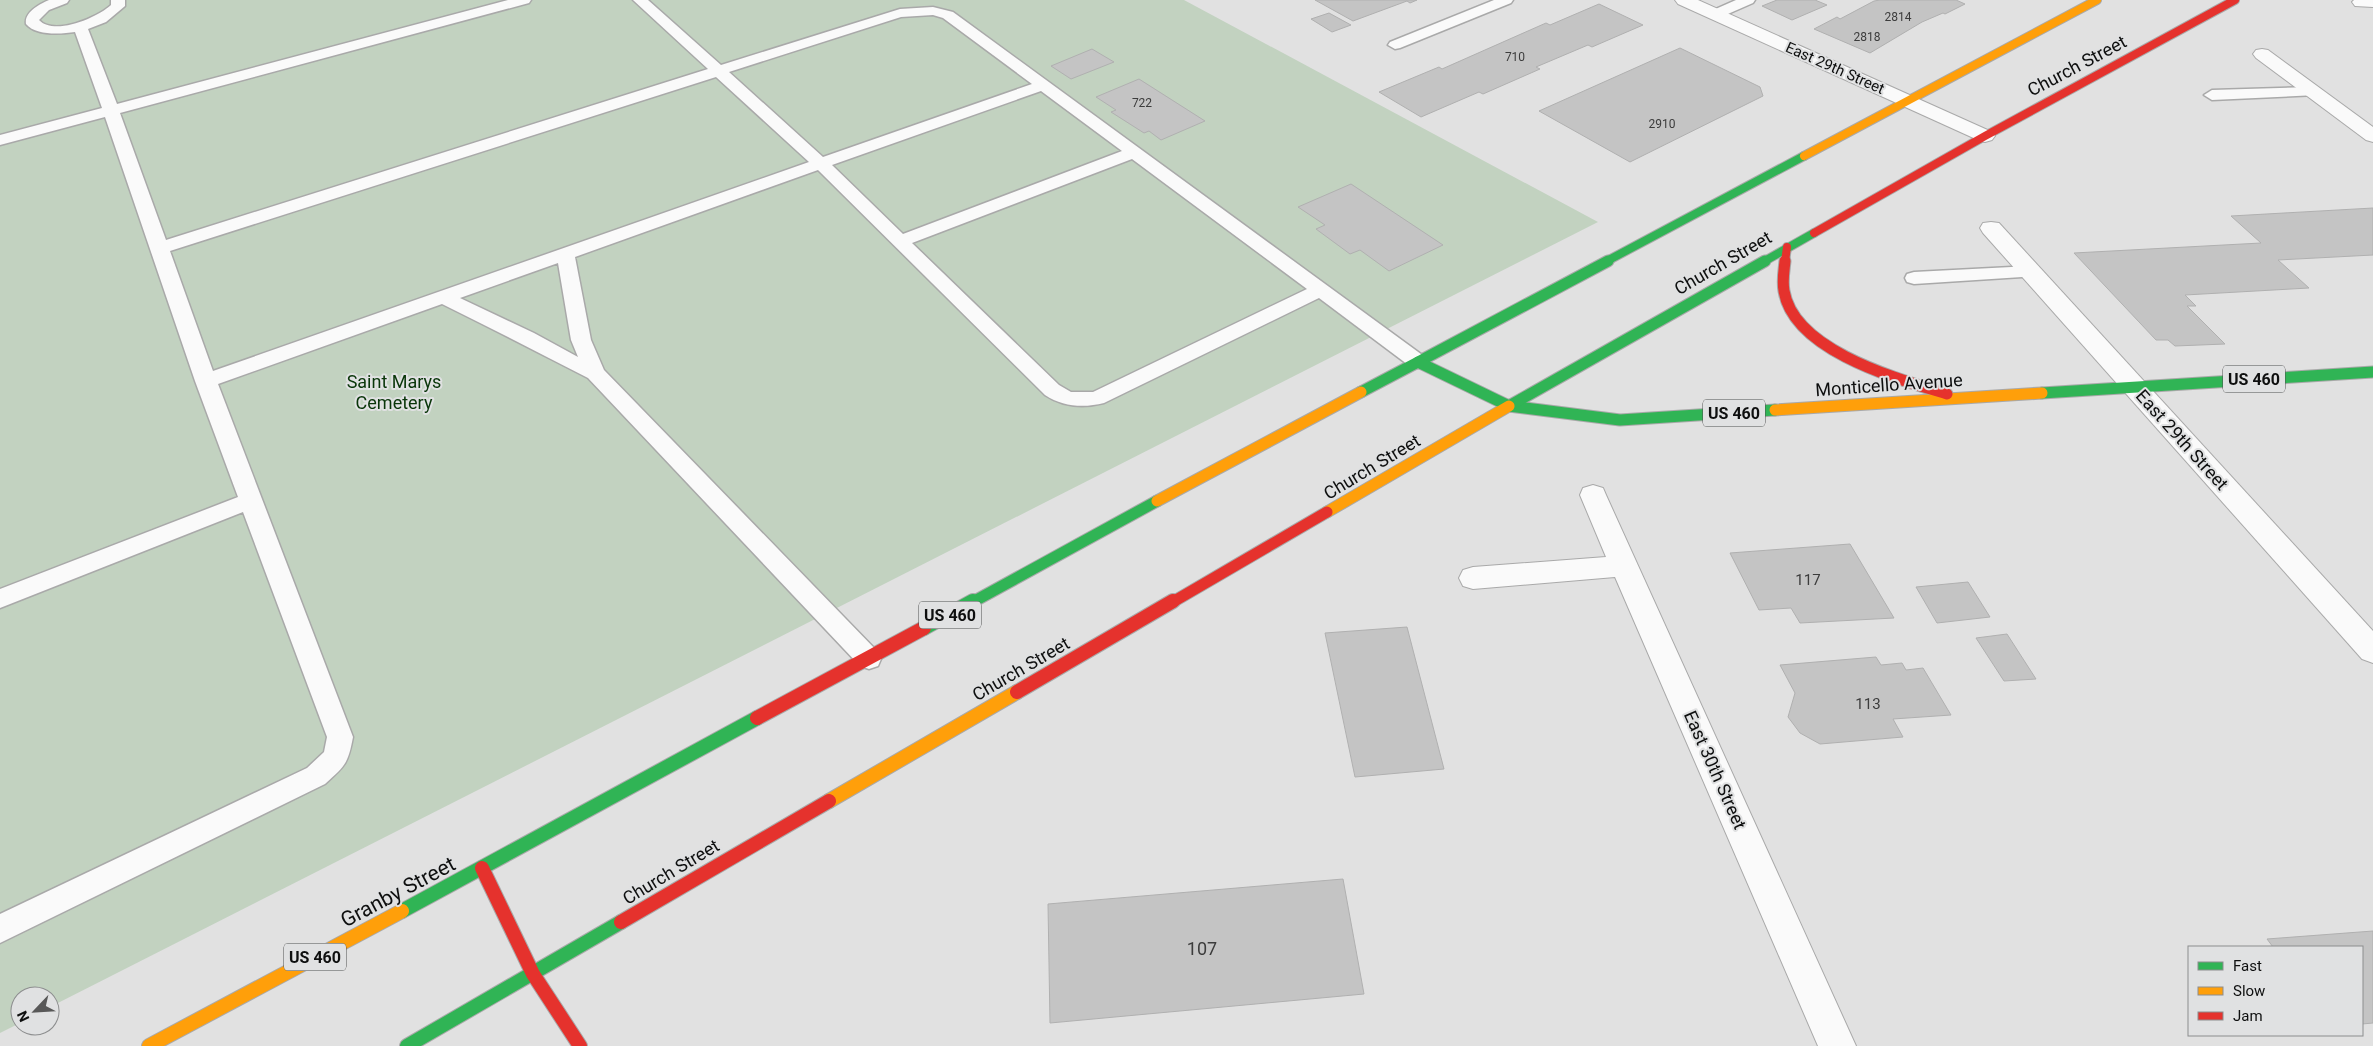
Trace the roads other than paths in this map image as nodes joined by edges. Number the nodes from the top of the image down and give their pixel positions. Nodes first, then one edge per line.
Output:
1 (62, 0) edge
2 (118, 0) edge
3 (524, 0) edge
4 (640, 0) edge
5 (1506, 0) edge
6 (1684, 0) edge
7 (1748, 0) edge
8 (2097, 0) edge
9 (2236, 0) edge
10 (1716, 14) junction
11 (80, 26) junction
12 (1395, 45) dead end
13 (2262, 54) dead end
14 (716, 71) junction
15 (1044, 85) junction
16 (2312, 92) junction
17 (2212, 95) dead end
18 (1908, 101) junction
19 (111, 110) junction
20 (1985, 136) junction
21 (2373, 136) edge
22 (0, 140) edge
23 (1135, 152) junction
24 (820, 164) junction
25 (1991, 228) dead end
26 (901, 241) junction
27 (1787, 247) junction
28 (160, 248) junction
29 (565, 254) junction
30 (2031, 272) junction
31 (1914, 278) dead end
32 (1320, 291) junction
33 (443, 298) junction
34 (1418, 362) junction
35 (2373, 372) edge
36 (595, 373) junction
37 (205, 380) junction
38 (2134, 387) junction
39 (1960, 398) junction
40 (1509, 406) junction
41 (1593, 495) dead end
42 (250, 501) junction
43 (1624, 566) junction
44 (1473, 578) dead end
45 (0, 599) edge
46 (2373, 652) edge
47 (869, 659) junction
48 (482, 868) junction
49 (0, 929) edge
50 (533, 974) junction
51 (149, 1046) edge
52 (407, 1046) edge
53 (580, 1046) edge
54 (1838, 1046) edge

1 - 11 lane
2 - 11 lane
3 - 19 lane
4 - 14 lane
5 - 12 lane
6 - 10 street, East 29th Street
7 - 10 lane
8 - 18 main road
9 - 20 main road, Church Street
10 - 18 street, East 29th Street
11 - 19 lane
13 - 16 street
14 - 15 lane
14 - 24 lane
14 - 28 lane
15 - 23 lane
15 - 24 lane
16 - 17 lane
16 - 21 street
18 - 20 street, East 29th Street
18 - 34 main road
19 - 22 lane
19 - 28 lane
20 - 27 main road, Church Street
23 - 26 lane
23 - 32 lane
24 - 26 lane
24 - 29 lane
25 - 30 street, East 29th Street
26 - 32 lane
27 - 39 main road
27 - 40 main road, Church Street
28 - 37 lane
29 - 33 lane
29 - 36 lane
30 - 31 lane
30 - 38 street, East 29th Street
32 - 34 lane
33 - 36 lane
33 - 37 lane
34 - 40 main road, Monticello Avenue / US 460
34 - 47 main road, US 460
35 - 38 main road, Monticello Avenue / US 460
36 - 47 lane
37 - 42 lane
38 - 39 main road, Monticello Avenue / US 460
38 - 46 street, East 29th Street
39 - 40 main road, Monticello Avenue / US 460
40 - 50 main road, Church Street
41 - 43 street, East 30th Street
42 - 45 lane
42 - 49 lane
43 - 44 street
43 - 54 street, East 30th Street
47 - 48 main road, US 460
48 - 50 main road, Granby Street
48 - 51 main road, Granby Street / US 460
50 - 52 main road
50 - 53 main road, Granby Street

